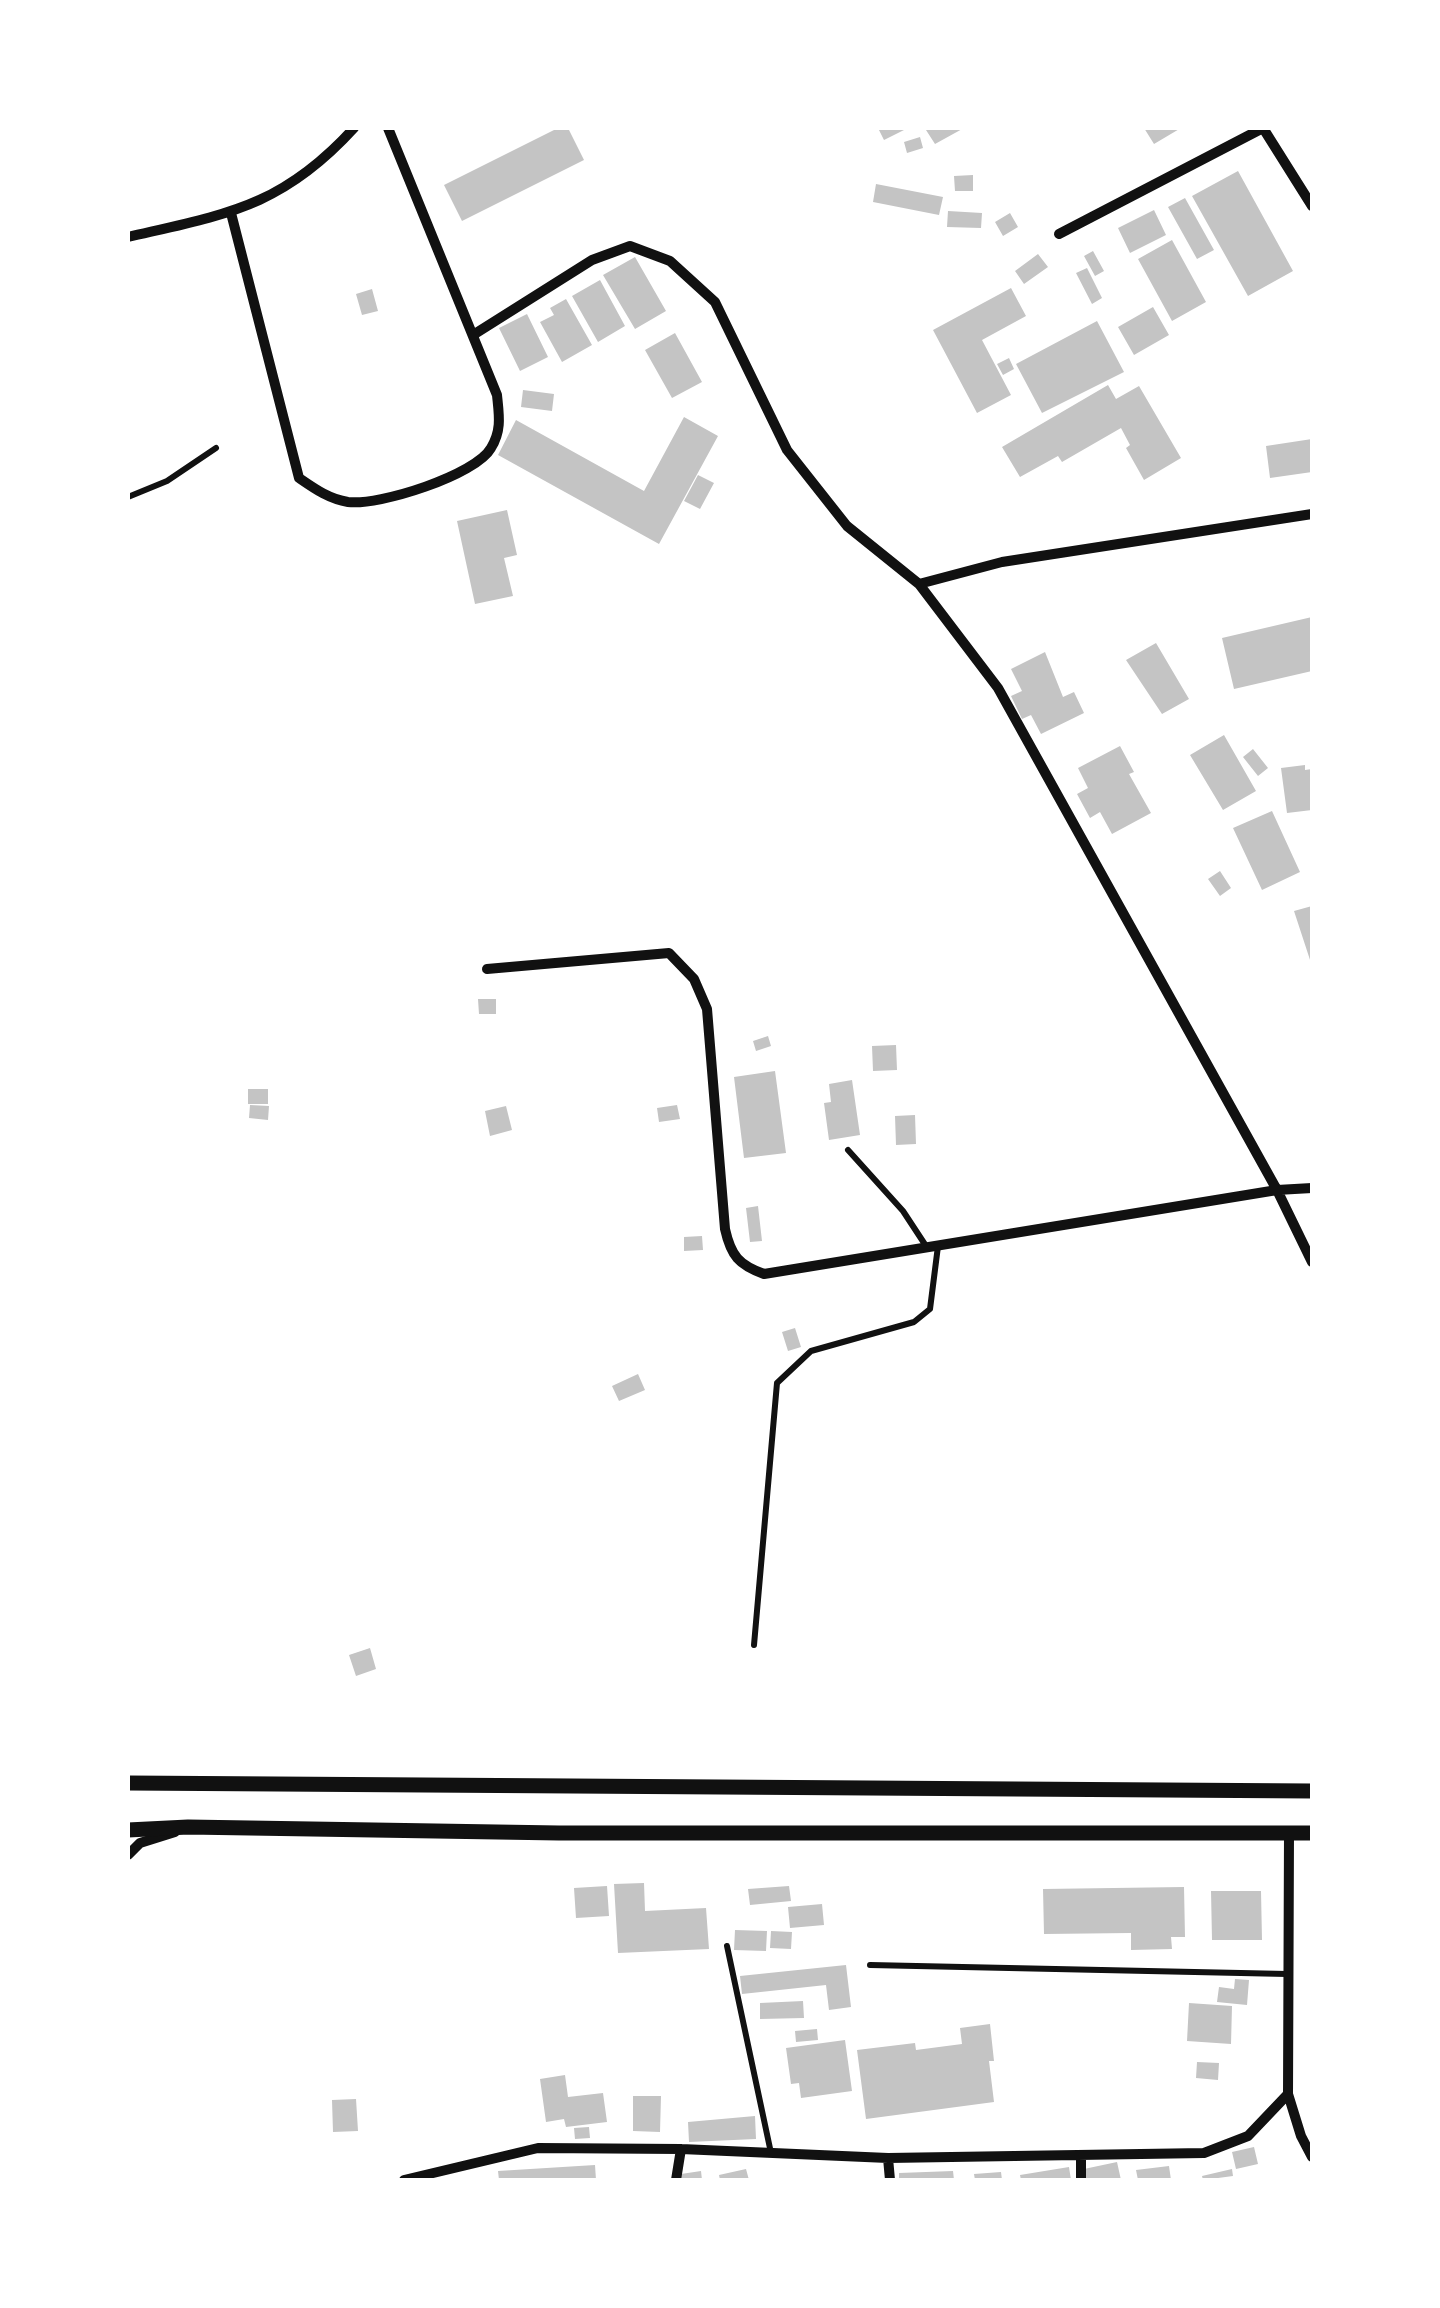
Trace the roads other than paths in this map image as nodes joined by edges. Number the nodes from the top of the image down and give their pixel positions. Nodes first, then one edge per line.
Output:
1 (354, 128) edge
2 (388, 128) edge
3 (1263, 128) edge
4 (1312, 206) edge
5 (231, 213) junction
6 (1059, 234) dead end
7 (128, 236) edge
8 (473, 336) junction
9 (216, 448) dead end
10 (128, 497) edge
11 (1312, 514) edge
12 (919, 584) junction
13 (487, 969) dead end
14 (848, 1150) dead end
15 (1312, 1188) edge
16 (1276, 1190) junction
17 (932, 1247) junction
18 (1312, 1262) edge
19 (754, 1645) dead end
20 (128, 1783) edge
21 (1312, 1790) edge
22 (188, 1828) junction
23 (128, 1830) edge
24 (1289, 1833) junction
25 (1312, 1834) edge
26 (128, 1855) edge
27 (726, 1946) dead end
28 (870, 1965) dead end
29 (1287, 1974) junction
30 (1288, 2094) junction
31 (681, 2149) junction
32 (772, 2154) junction
33 (1081, 2155) junction
34 (1312, 2156) edge
35 (888, 2158) junction
36 (404, 2180) edge
37 (676, 2180) edge
38 (890, 2180) edge
39 (1082, 2180) edge

1 - 5 street
2 - 8 street
3 - 4 street
3 - 6 street
5 - 7 street
5 - 8 street
8 - 12 street
9 - 10 lane
11 - 12 street
12 - 16 street
13 - 17 street
14 - 17 lane
15 - 16 street
16 - 17 street
16 - 18 street
17 - 19 lane
20 - 21 main road
22 - 23 main road
22 - 24 main road
22 - 26 street
24 - 25 main road
24 - 29 street
27 - 32 lane
28 - 29 lane
29 - 30 street
30 - 33 street
30 - 34 street
31 - 32 street
31 - 36 street
31 - 37 street
32 - 35 street
33 - 35 street
33 - 39 street
35 - 38 street

